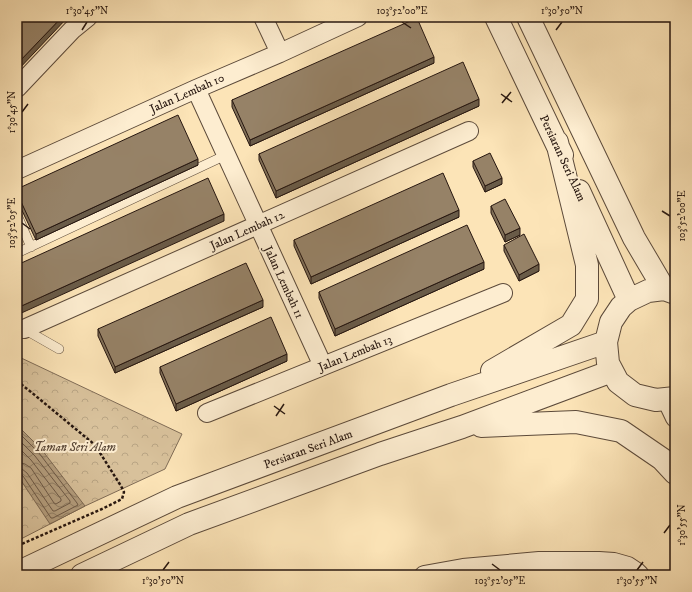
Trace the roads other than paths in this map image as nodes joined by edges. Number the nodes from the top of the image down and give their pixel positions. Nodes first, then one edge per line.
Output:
1 (88, 17) edge
2 (263, 17) edge
3 (358, 17) edge
4 (496, 17) edge
5 (528, 17) edge
6 (280, 53) junction
7 (17, 88) edge
8 (196, 89) junction
9 (469, 131) dead end
10 (557, 142) junction
11 (226, 155) junction
12 (17, 170) edge
13 (17, 215) edge
14 (258, 225) junction
15 (31, 247) junction
16 (17, 253) edge
17 (670, 291) edge
18 (503, 293) dead end
19 (629, 300) junction
20 (21, 328) edge
21 (606, 342) junction
22 (59, 349) dead end
23 (323, 366) junction
24 (612, 371) junction
25 (451, 395) junction
26 (672, 405) edge
27 (207, 413) dead end
28 (462, 427) junction
29 (675, 473) edge
30 (464, 572) edge
31 (17, 573) edge
32 (82, 575) edge
33 (424, 575) edge
34 (640, 575) edge

1 - 7 street
2 - 6 street
3 - 6 street, Jalan Lembah 10
4 - 10 street, Persiaran Seri Alam
5 - 17 street
6 - 8 street, Jalan Lembah 10
8 - 11 street, Jalan Lembah 11
8 - 12 street, Jalan Lembah 10
9 - 14 street, Jalan Lembah 12
10 - 19 street, Persiaran Seri Alam
10 - 25 street
11 - 14 street, Jalan Lembah 11
11 - 15 lane
13 - 15 lane
14 - 20 street, Jalan Lembah 12
14 - 23 street, Jalan Lembah 11
15 - 16 lane
17 - 19 street
18 - 23 street, Jalan Lembah 13
19 - 21 street
20 - 22 lane
21 - 24 street
21 - 25 street, Persiaran Seri Alam
23 - 27 street, Jalan Lembah 13
24 - 26 street
24 - 28 street
25 - 31 street, Persiaran Seri Alam
28 - 29 street
28 - 32 street
30 - 33 street
30 - 34 street

